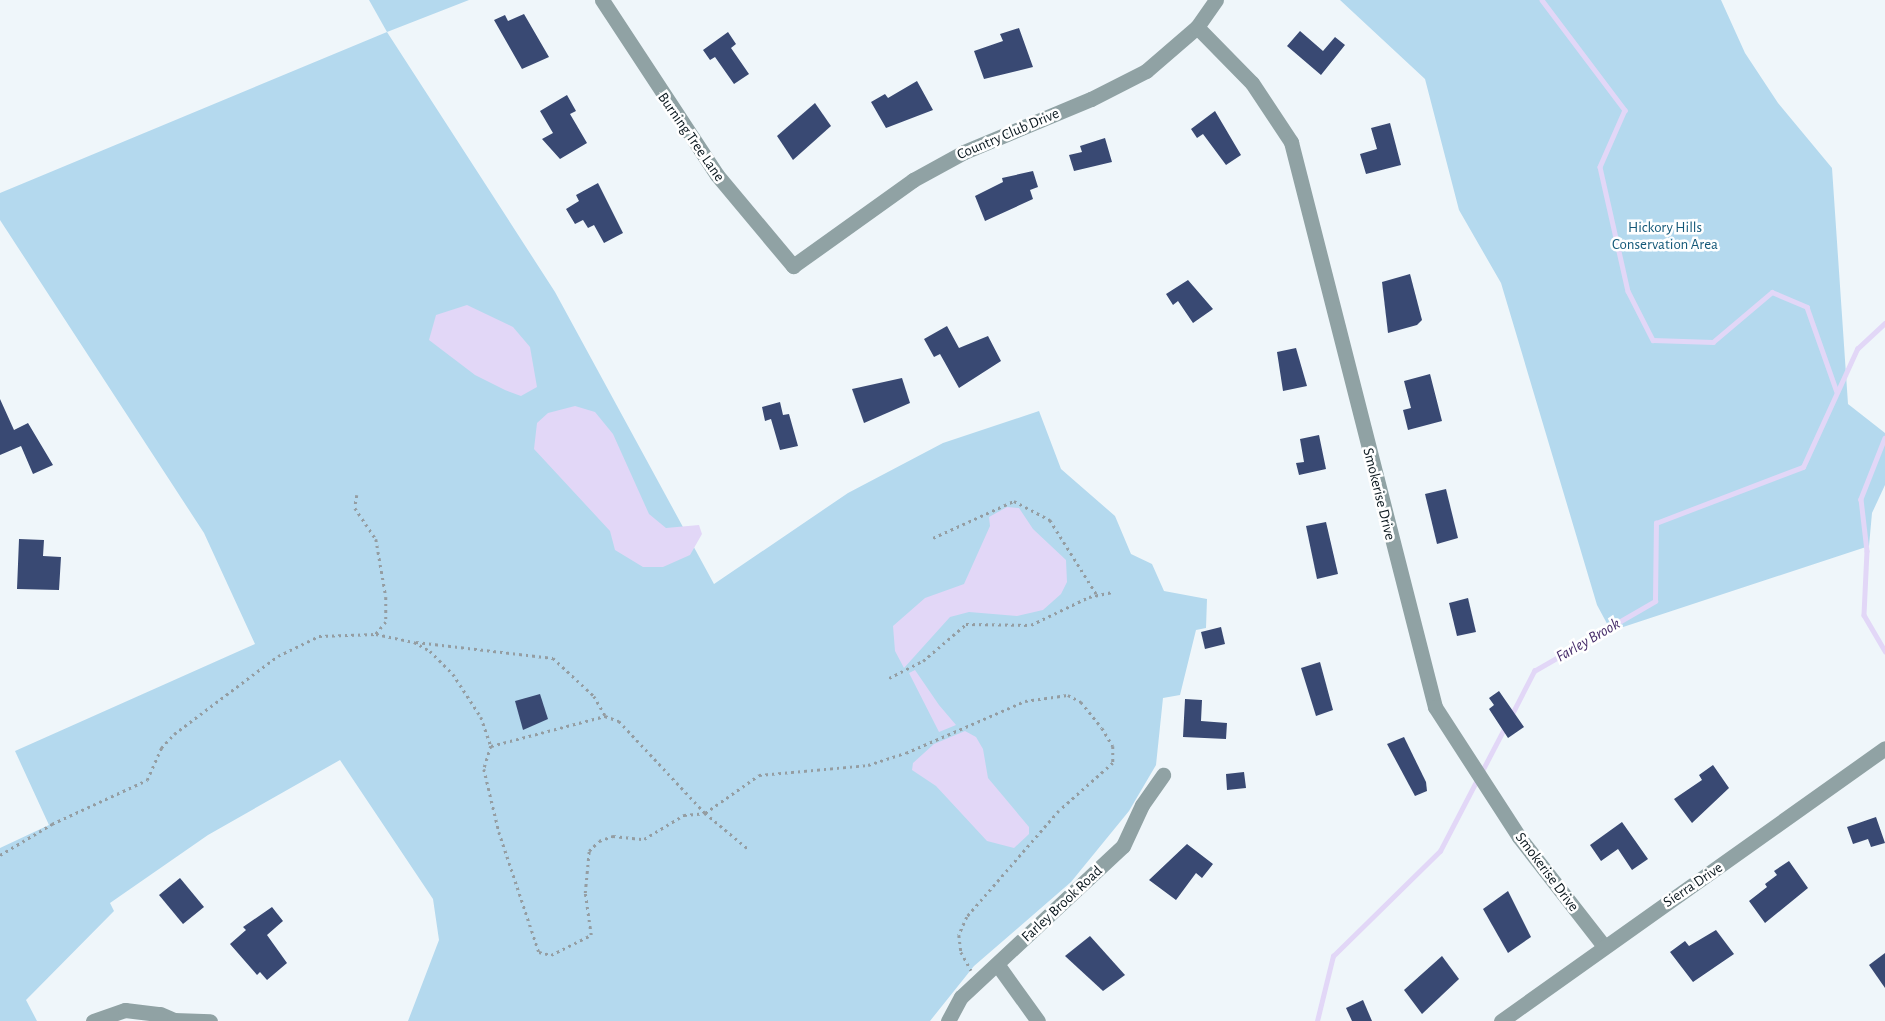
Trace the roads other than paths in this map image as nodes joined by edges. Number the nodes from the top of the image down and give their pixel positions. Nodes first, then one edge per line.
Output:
1 (602, 0) edge
2 (1216, 0) edge
3 (1197, 27) junction
4 (793, 266) joint
5 (1885, 748) edge
6 (1163, 775) dead end
7 (1603, 946) junction
8 (997, 964) junction
9 (93, 1021) edge
10 (174, 1021) edge
11 (210, 1021) edge
12 (948, 1021) edge
13 (1038, 1021) edge
14 (1501, 1021) edge

1 - 4 street, Burning Tree Lane
2 - 3 street, Country Club Drive
3 - 4 street, Country Club Drive
3 - 7 street, Smokerise Drive
5 - 7 street, Sierra Drive
6 - 8 street, Farley Brook Road
7 - 14 street, Sierra Drive
8 - 12 street, Farley Brook Road
8 - 13 street
9 - 10 street
10 - 11 street

